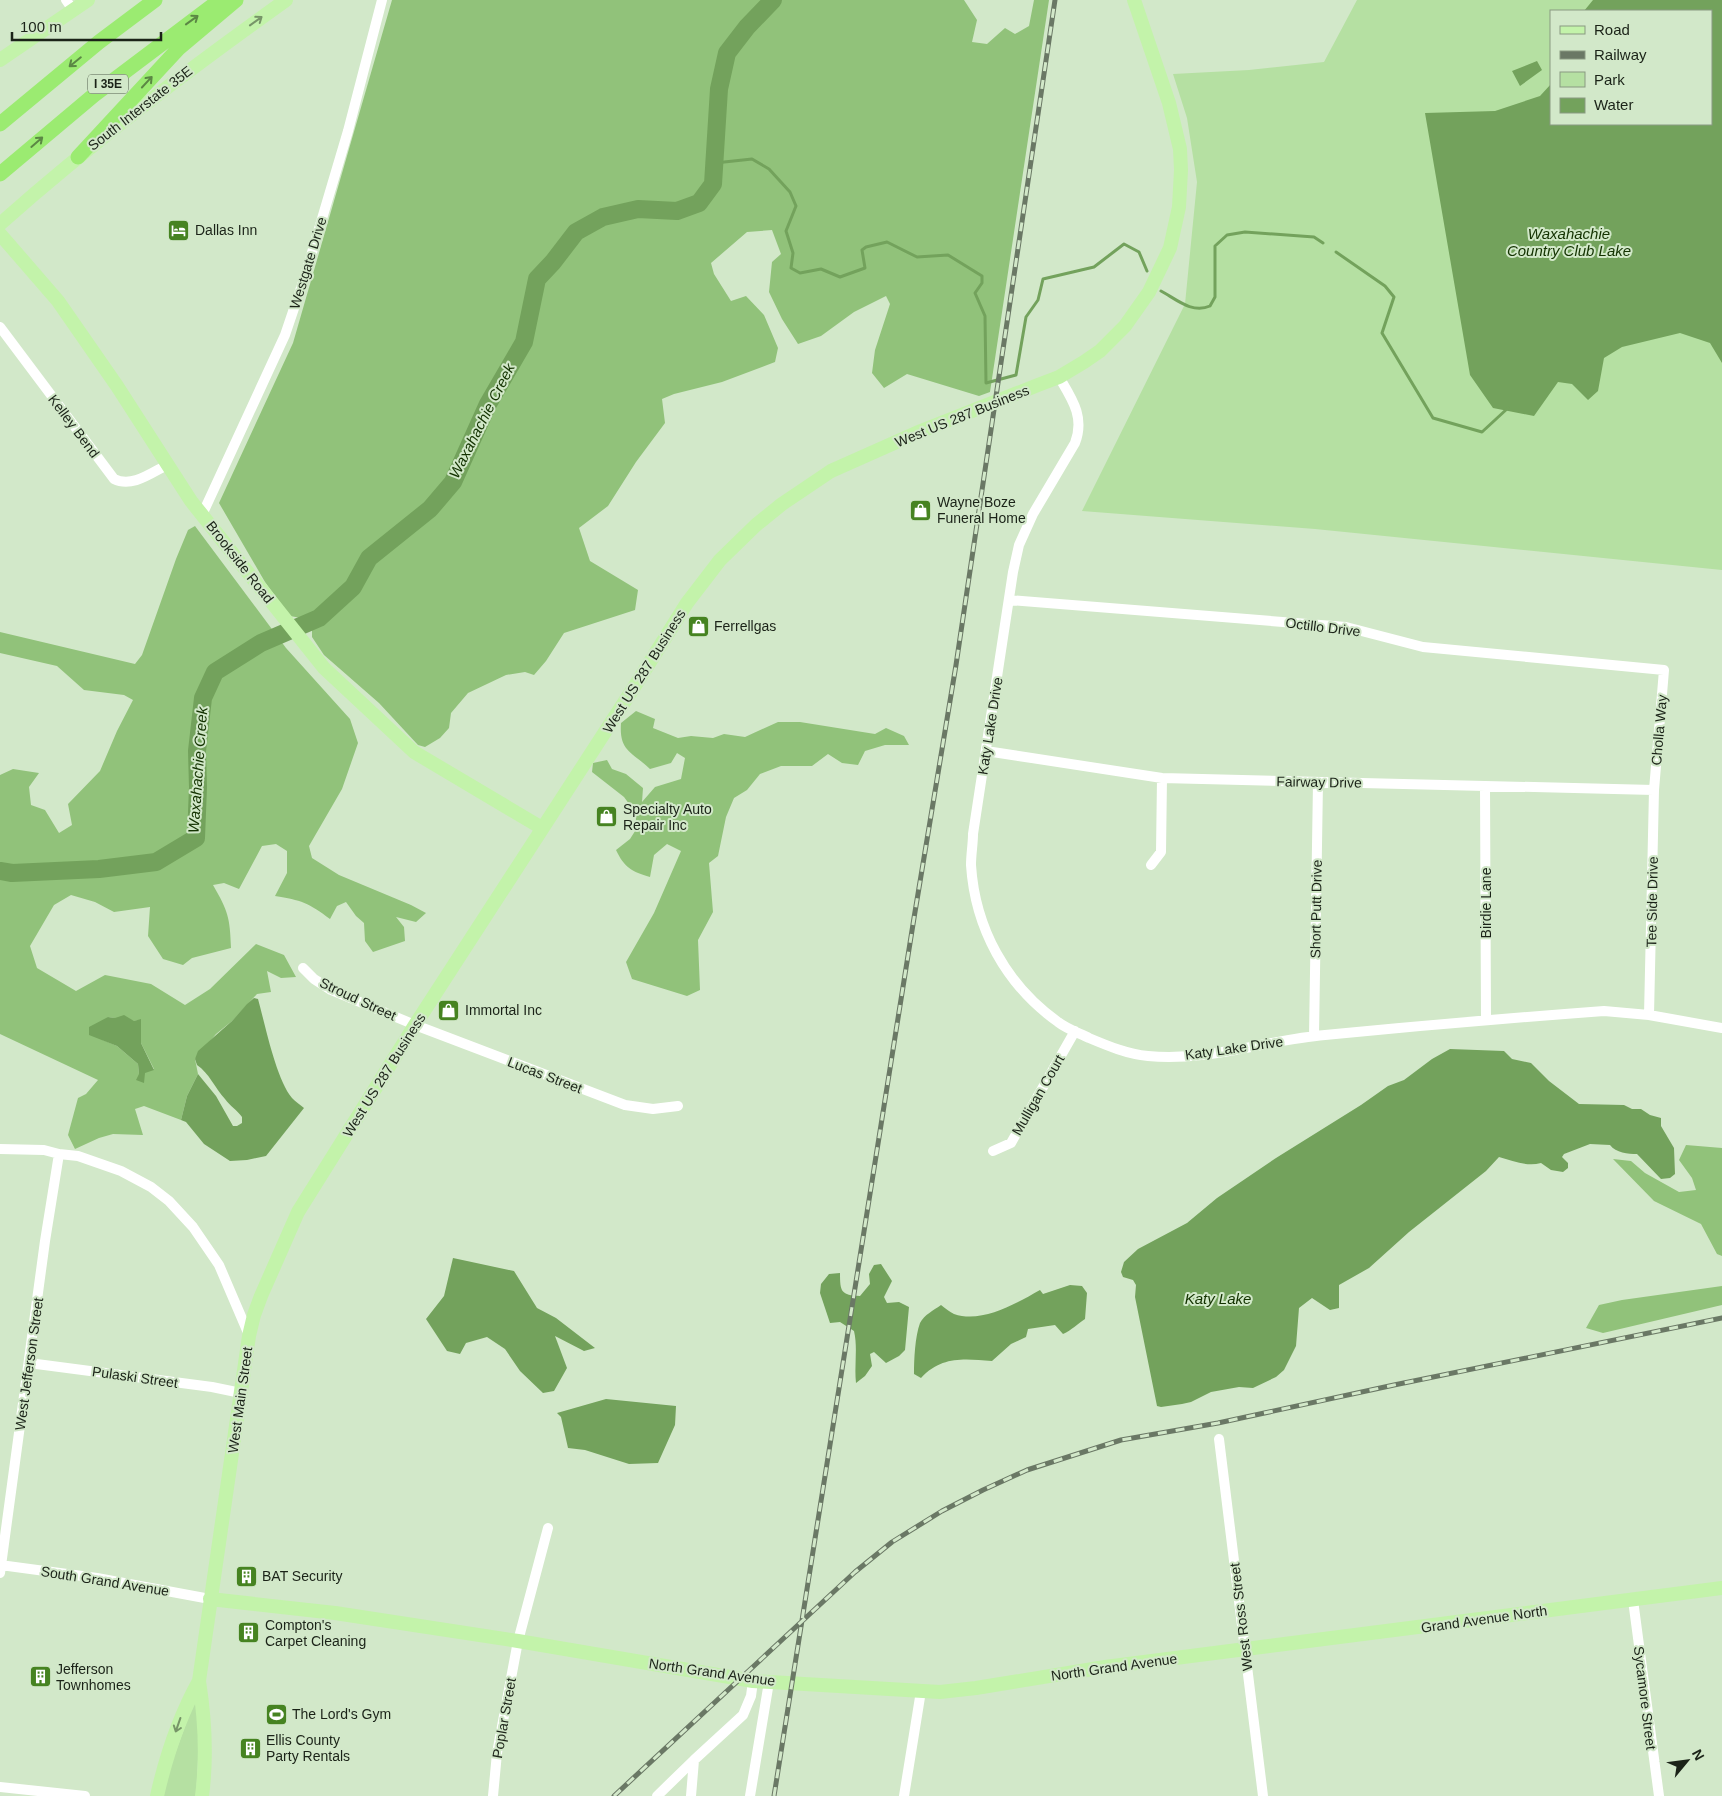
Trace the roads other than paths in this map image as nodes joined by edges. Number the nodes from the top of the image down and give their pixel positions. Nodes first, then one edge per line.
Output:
1 (88, 0) edge
2 (154, 0) edge
3 (220, 0) edge
4 (236, 0) edge
5 (286, 0) edge
6 (382, 0) edge
7 (1134, 0) edge
8 (69, 5) edge
9 (0, 60) edge
10 (0, 124) edge
11 (78, 156) junction
12 (0, 174) edge
13 (0, 224) edge
14 (3, 237) edge
15 (0, 327) edge
16 (1059, 377) junction
17 (167, 465) junction
18 (202, 515) junction
19 (1010, 600) junction
20 (1664, 670) joint
21 (986, 751) junction
22 (1162, 778) junction
23 (1318, 782) junction
24 (1485, 786) junction
25 (1654, 790) junction
26 (542, 828) junction
27 (1151, 865) dead end
28 (303, 968) dead end
29 (1649, 1015) junction
30 (1486, 1020) junction
31 (416, 1025) junction
32 (1722, 1028) edge
33 (1075, 1031) junction
34 (1314, 1036) junction
35 (678, 1106) dead end
36 (0, 1149) edge
37 (993, 1151) dead end
38 (59, 1154) junction
39 (249, 1336) junction
40 (29, 1363) junction
41 (241, 1393) junction
42 (1218, 1439) dead end
43 (548, 1528) dead end
44 (1, 1568) edge
45 (1722, 1588) edge
46 (210, 1599) junction
47 (1633, 1600) junction
48 (518, 1641) junction
49 (1246, 1650) junction
50 (199, 1681) junction
51 (753, 1681) junction
52 (769, 1682) junction
53 (921, 1691) junction
54 (694, 1760) junction
55 (0, 1787) edge
56 (85, 1796) edge
57 (157, 1796) edge
58 (202, 1796) edge
59 (492, 1796) edge
60 (657, 1796) edge
61 (691, 1796) edge
62 (750, 1796) edge
63 (904, 1796) edge
64 (1263, 1796) edge
65 (1659, 1796) edge

1 - 8 main road
2 -> 10 highway, I 35E
12 -> 3 highway, I 35E
11 -> 4 highway
11 -> 5 main road, South Interstate 35E
6 - 18 street, Westgate Drive
7 - 16 main road, West US 287 Business
8 - 9 main road
11 - 13 main road, South Interstate 35E
14 - 17 main road, Brookside Road
15 - 17 street, Kelley Bend
16 - 19 street, Katy Lake Drive
16 - 26 main road, West US 287 Business
17 - 18 main road, Brookside Road
18 - 26 main road, Brookside Road
19 - 20 street, Octillo Drive
19 - 21 street, Katy Lake Drive
20 - 25 street, Cholla Way
21 - 22 street, Fairway Drive
21 - 33 street, Katy Lake Drive
22 - 23 street, Fairway Drive
22 - 27 street
23 - 24 street, Fairway Drive
23 - 34 street, Short Putt Drive
24 - 25 street, Fairway Drive
24 - 30 street, Birdie Lane
25 - 29 street, Tee Side Drive
26 - 31 main road, West US 287 Business
28 - 31 street, Stroud Street
29 - 30 street, Katy Lake Drive
29 - 32 street, Katy Lake Drive
30 - 34 street, Katy Lake Drive
31 - 35 street, Lucas Street
31 - 39 main road, West US 287 Business
33 - 34 street, Katy Lake Drive
33 - 37 street, Mulligan Court
36 - 38 street, West Main Street
38 - 39 street, West Main Street
38 - 40 street, West Jefferson Street
39 - 41 main road, West Main Street
40 - 41 street, Pulaski Street
40 - 44 street, West Jefferson Street
41 - 46 main road, West Main Street
42 - 49 street, West Ross Street
43 - 48 street, Poplar Street
44 - 46 street, South Grand Avenue
45 - 47 main road, Grand Avenue North
46 - 48 main road, North Grand Avenue
46 - 50 main road, West Main Street
47 - 49 main road, Grand Avenue North
47 - 65 street, Sycamore Street
48 - 51 main road, North Grand Avenue
48 - 59 street, Poplar Street
49 - 53 main road, North Grand Avenue
49 - 64 street, West Ross Street
50 -> 57 main road, West Main Street
50 - 58 main road, West Main Street
51 - 52 main road, North Grand Avenue
51 - 54 street
52 - 53 main road, North Grand Avenue
52 - 62 street
53 - 63 street
54 - 60 street
54 - 61 street
55 - 56 street

